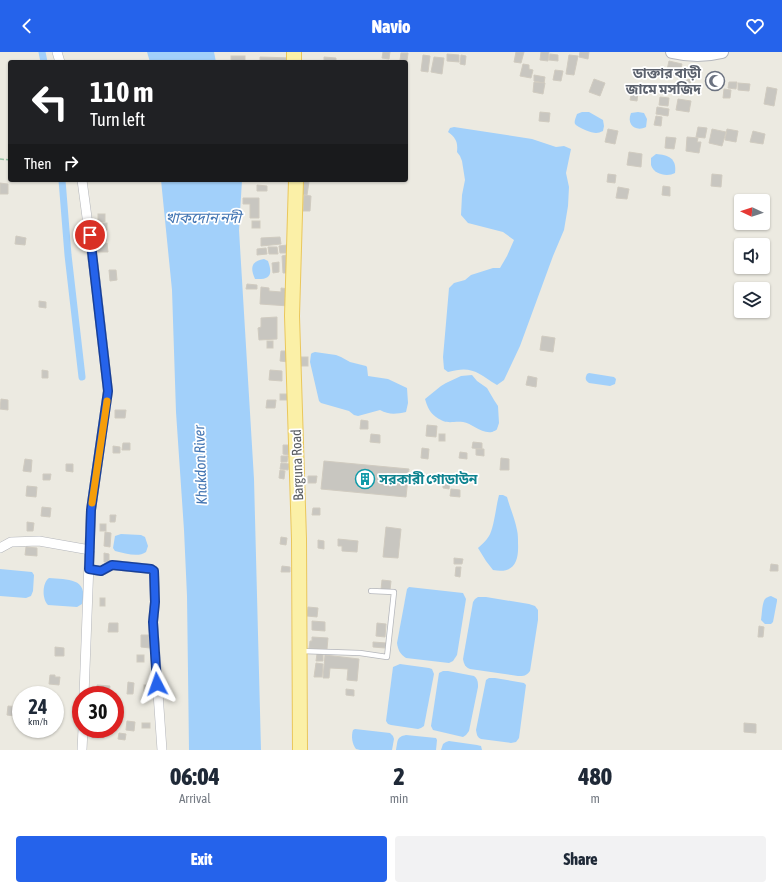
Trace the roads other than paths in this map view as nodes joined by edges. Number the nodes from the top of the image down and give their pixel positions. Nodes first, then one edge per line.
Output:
1 (672, 52) edge
2 (722, 52) edge
3 (82, 182) edge
4 (296, 182) edge
5 (0, 548) edge
6 (90, 550) junction
7 (89, 569) junction
8 (371, 591) dead end
9 (300, 650) junction
10 (84, 686) edge
11 (83, 738) edge
12 (82, 750) edge
13 (162, 750) edge
14 (300, 750) edge

1 - 2 street
3 - 6 street
4 - 9 main road, Barguna Road
5 - 6 street
6 - 7 street
7 - 10 street
7 - 13 street
8 - 9 lane
9 - 14 main road, Barguna Road
11 - 12 street

